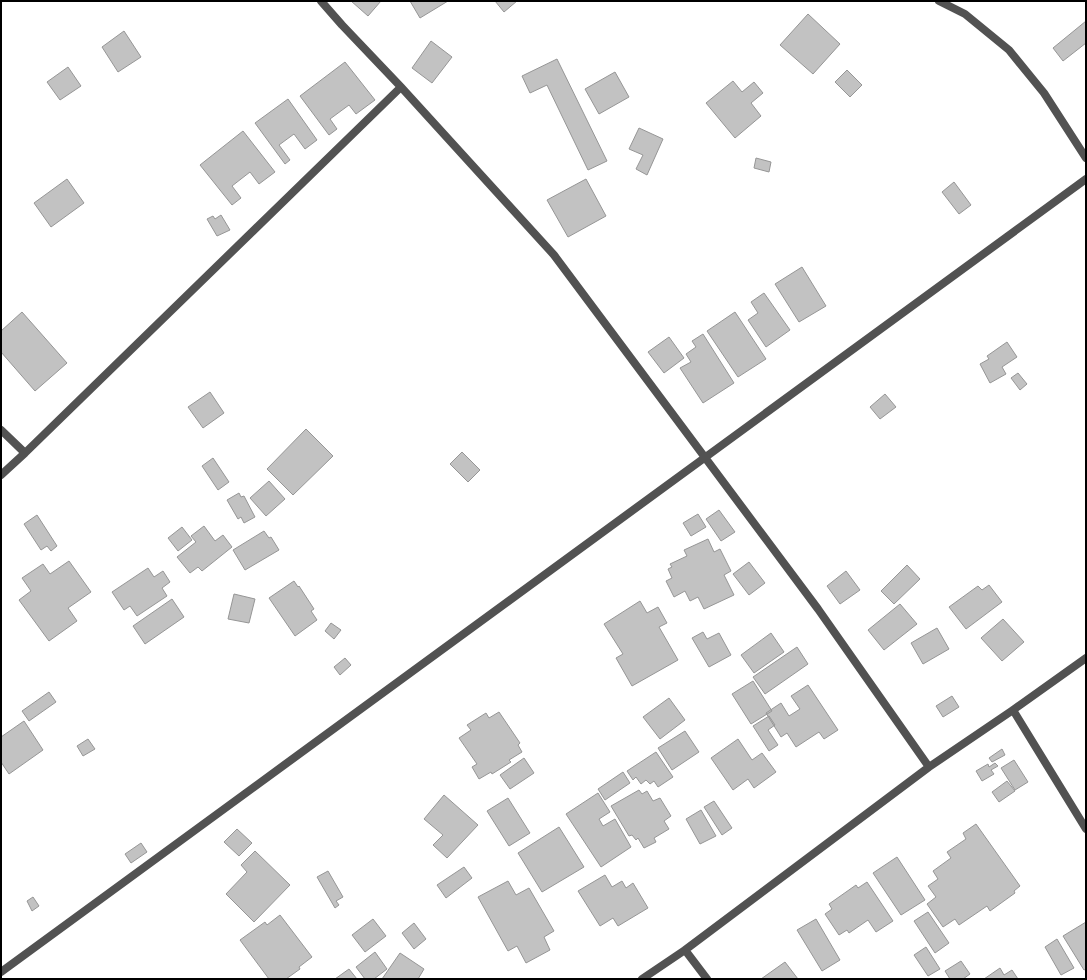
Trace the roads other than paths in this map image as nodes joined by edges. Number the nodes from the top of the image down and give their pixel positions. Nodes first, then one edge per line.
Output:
1 (321, 1) edge
2 (939, 1) edge
3 (401, 87) junction
4 (1086, 158) edge
5 (1086, 179) edge
6 (1, 430) edge
7 (25, 453) junction
8 (706, 458) junction
9 (1, 475) edge
10 (1086, 658) edge
11 (1013, 710) junction
12 (929, 767) junction
13 (1086, 828) edge
14 (685, 950) junction
15 (1, 972) edge
16 (642, 979) edge
17 (707, 979) edge

1 - 3 street
2 - 4 street
3 - 7 street
3 - 8 street
5 - 8 street
6 - 7 street
7 - 9 street
8 - 12 street
8 - 15 street
10 - 11 street
11 - 12 street
11 - 13 street
12 - 14 street
14 - 16 street
14 - 17 street

